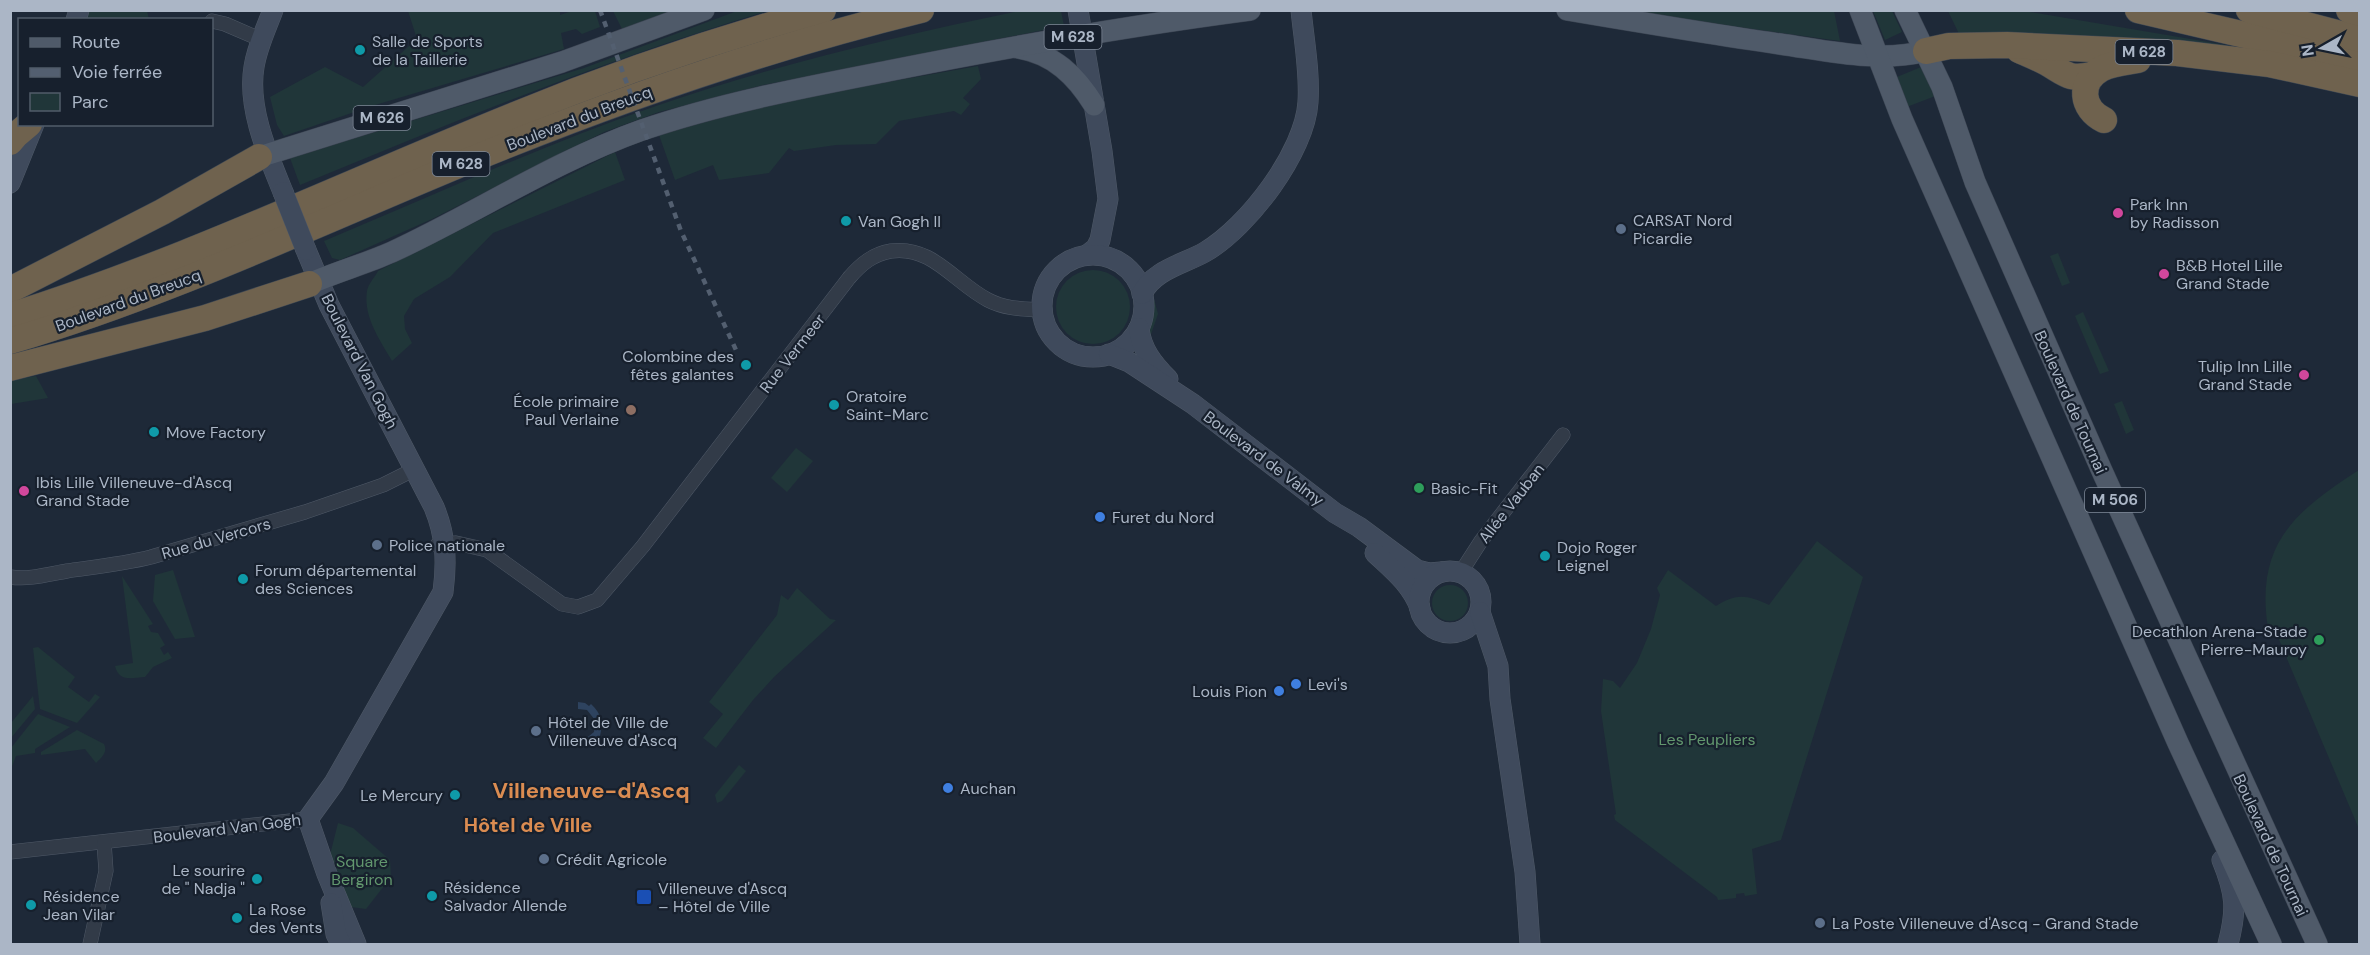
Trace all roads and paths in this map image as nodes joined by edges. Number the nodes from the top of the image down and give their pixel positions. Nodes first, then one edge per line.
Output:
1 (273, 10) edge
2 (704, 10) edge
3 (823, 10) edge
4 (921, 10) edge
5 (1078, 10) edge
6 (1250, 10) edge
7 (1301, 10) edge
8 (1567, 10) edge
9 (1860, 10) edge
10 (1905, 10) edge
11 (2138, 10) edge
12 (2249, 10) edge
13 (2349, 10) edge
14 (2360, 13) edge
15 (213, 21) edge
16 (1082, 36) junction
17 (2360, 39) edge
18 (261, 40) junction
19 (2007, 45) junction
20 (1006, 48) junction
21 (1926, 51) junction
22 (2177, 53) junction
23 (1877, 57) junction
24 (2360, 65) edge
25 (2055, 70) junction
26 (2092, 75) junction
27 (2360, 84) edge
28 (1094, 105) junction
29 (27, 126) edge
30 (33, 126) edge
31 (10, 142) edge
32 (264, 155) junction
33 (10, 183) edge
34 (1087, 255) junction
35 (314, 282) junction
36 (10, 290) edge
37 (1142, 294) junction
38 (1042, 310) junction
39 (10, 316) edge
40 (1139, 328) junction
41 (10, 341) edge
42 (1109, 354) junction
43 (10, 368) edge
44 (1193, 404) junction
45 (1563, 435) dead end
46 (410, 471) junction
47 (1335, 513) junction
48 (440, 544) junction
49 (1441, 572) junction
50 (1461, 572) junction
51 (10, 577) edge
52 (1420, 608) junction
53 (1480, 612) junction
54 (1459, 632) junction
55 (1500, 699) junction
56 (2178, 743) junction
57 (308, 819) junction
58 (104, 842) junction
59 (10, 852) edge
60 (1525, 872) junction
61 (327, 874) junction
62 (2306, 920) junction
63 (90, 945) edge
64 (341, 945) edge
65 (356, 945) edge
66 (1530, 945) edge
67 (1544, 945) edge
68 (2228, 945) edge
69 (2271, 945) edge
70 (2306, 945) edge
71 (2317, 945) edge

1 - 18 street, Boulevard Van Gogh
2 - 32 main road, M 626
3 - 39 highway, Boulevard du Breucq / M 628
4 - 41 highway, Boulevard du Breucq / M 628
5 - 16 street
6 - 16 main road, M 628
7 - 37 street
8 - 23 main road
9 - 23 main road, M 506
10 - 21 main road, M 506
11 - 24 highway, M 628
12 - 17 highway
13 - 14 highway
15 - 18 street
16 - 20 main road, M 628
16 - 28 street
18 - 32 street, Boulevard Van Gogh
19 - 21 highway, M 628
19 - 22 highway, M 628
19 - 25 highway
20 - 28 main road
20 - 35 main road, M 628
21 - 23 main road
21 - 62 main road, Boulevard de Tournai / M 506
22 - 26 highway
22 - 27 highway, M 628
23 - 56 main road, M 506
25 - 26 highway
25 - 26 highway
28 - 34 street
29 - 31 highway
30 - 33 street
32 - 35 street, Boulevard Van Gogh
32 - 36 highway
34 - 37 street
34 - 38 street
35 - 43 highway
35 - 46 street, Boulevard Van Gogh
37 - 40 street
38 - 42 street
38 - 48 street, Rue Vermeer
40 - 42 street
40 - 44 street, Boulevard de Valmy
42 - 44 street, Boulevard de Valmy
44 - 47 street, Boulevard de Valmy
45 - 50 street, Allée Vauban
46 - 48 street, Boulevard Van Gogh
46 - 51 street, Rue du Vercors
47 - 49 street, Boulevard de Valmy
47 - 52 street, Boulevard de Valmy
48 - 57 street, Boulevard Van Gogh
49 - 50 street
49 - 52 street
50 - 53 street
52 - 54 street
53 - 54 street
53 - 55 street
54 - 55 street
55 - 60 street
56 - 68 street, M 506
56 - 69 main road, M 506
57 - 58 street, Boulevard Van Gogh
57 - 61 street
58 - 59 street, Boulevard Van Gogh
58 - 63 street
60 - 66 street
60 - 67 street
61 - 64 street
61 - 65 street
62 - 70 main road, M 506
62 - 71 main road, Boulevard de Tournai / M 506

